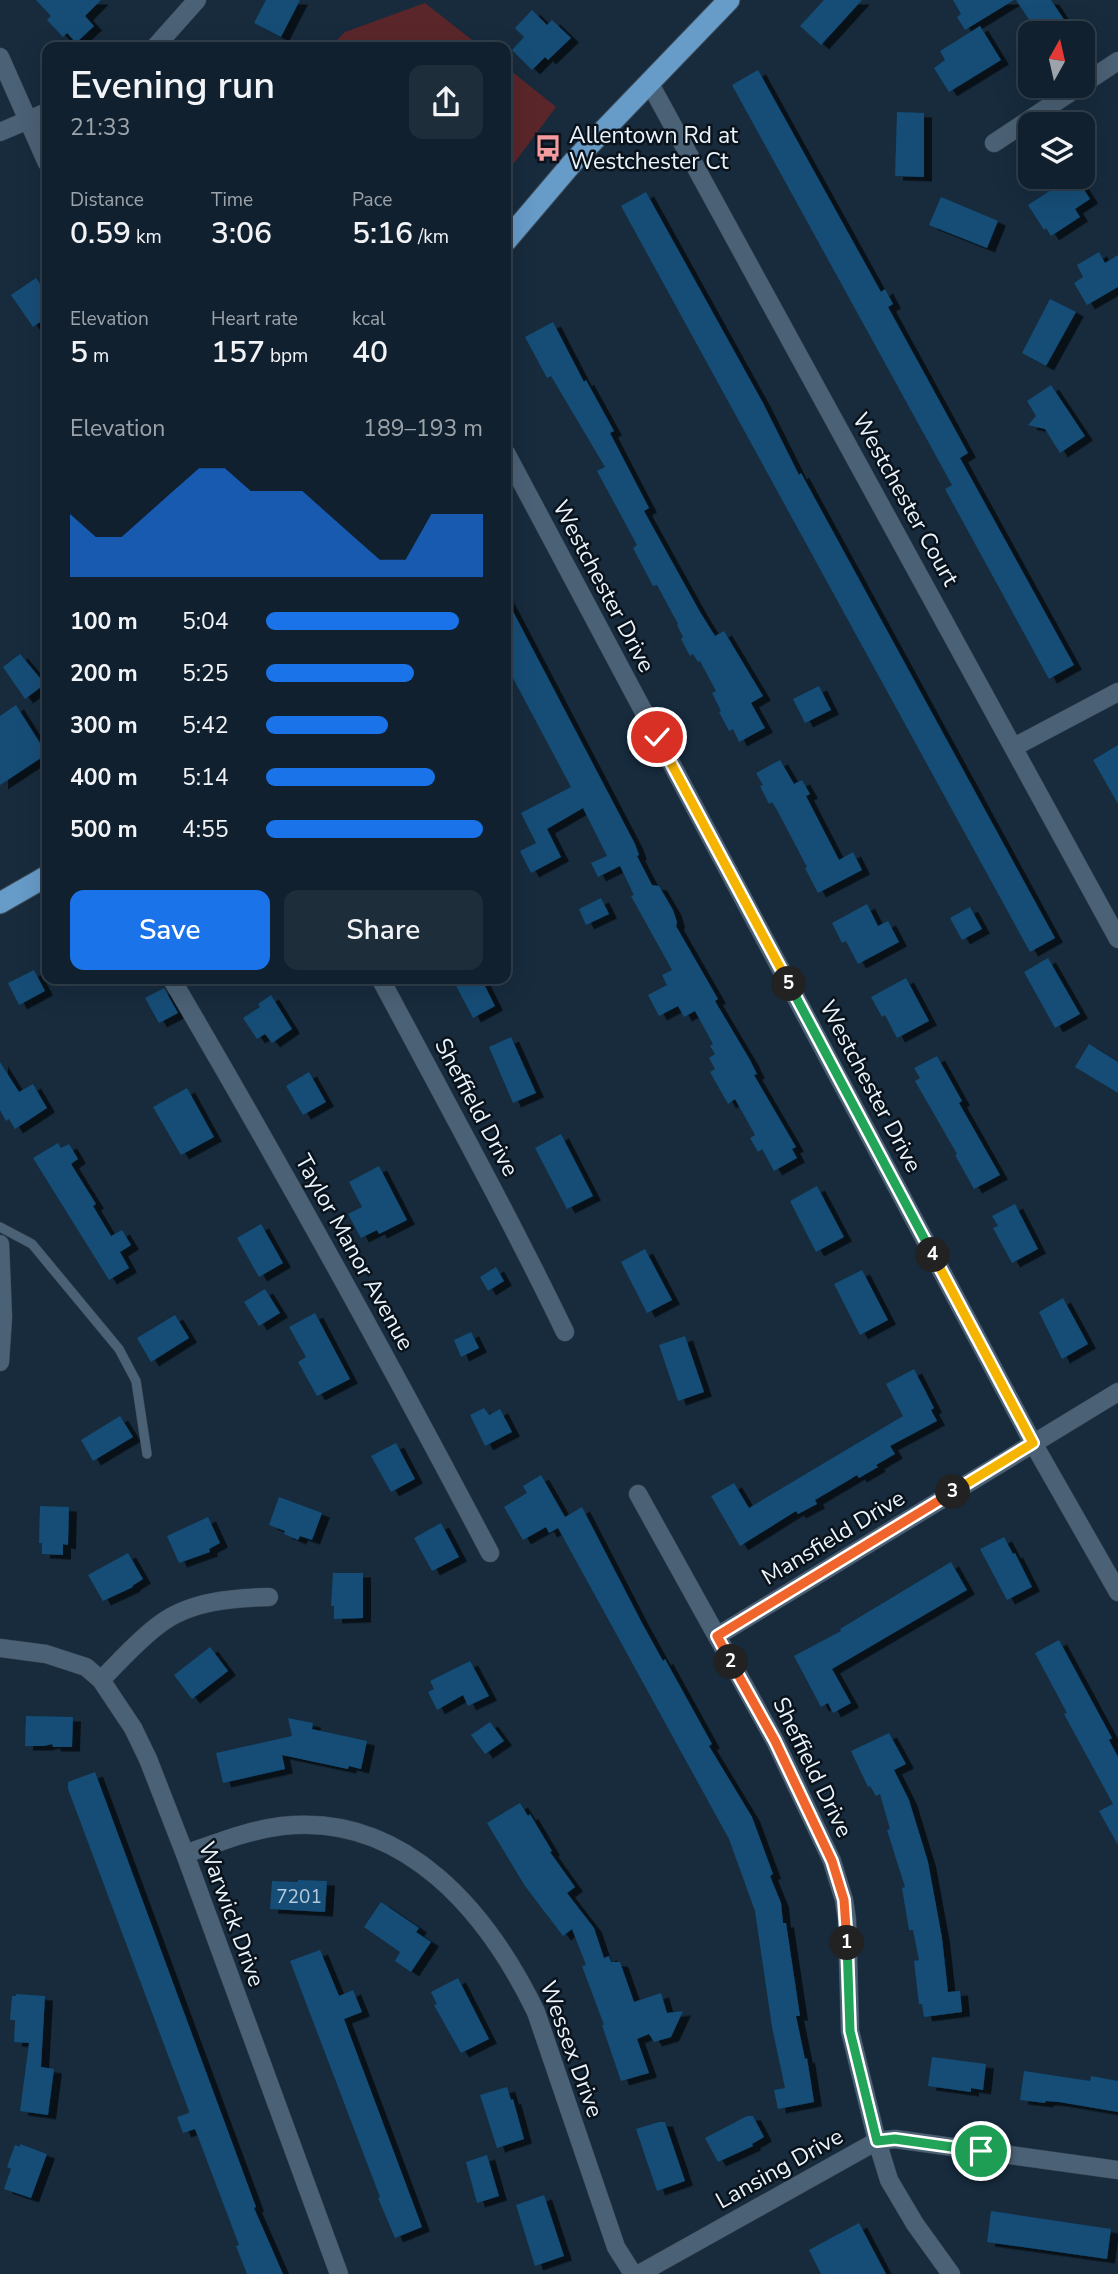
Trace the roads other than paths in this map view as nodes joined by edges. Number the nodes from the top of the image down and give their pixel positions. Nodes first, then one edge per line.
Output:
1 (197, 0) edge
2 (729, 0) edge
3 (159, 42) edge
4 (0, 57) edge
5 (1118, 61) edge
6 (1096, 76) edge
7 (649, 82) junction
8 (1062, 98) edge
9 (42, 114) edge
10 (27, 119) junction
11 (0, 132) edge
12 (993, 144) dead end
13 (42, 152) edge
14 (511, 235) edge
15 (511, 462) edge
16 (1118, 692) edge
17 (1014, 747) junction
18 (42, 879) edge
19 (0, 903) edge
20 (1118, 939) edge
21 (175, 984) edge
22 (383, 984) edge
23 (0, 1227) edge
24 (0, 1244) edge
25 (565, 1332) dead end
26 (0, 1362) edge
27 (1118, 1392) edge
28 (1033, 1443) junction
29 (147, 1454) dead end
30 (638, 1494) dead end
31 (490, 1553) dead end
32 (1118, 1592) edge
33 (269, 1597) dead end
34 (717, 1636) junction
35 (0, 1648) edge
36 (101, 1680) junction
37 (185, 1854) junction
38 (877, 2141) junction
39 (1118, 2170) edge
40 (339, 2274) edge
41 (632, 2274) edge
42 (639, 2274) edge
43 (951, 2274) edge

1 - 3 street
2 - 7 main road
4 - 10 street
5 - 6 street
7 - 14 main road
7 - 17 street, Westchester Court
8 - 12 street
9 - 10 street
10 - 11 street
10 - 13 street
15 - 28 street, Westchester Drive
16 - 17 street
17 - 20 street, Westchester Court
18 - 19 main road
21 - 31 street, Taylor Manor Avenue
22 - 25 street, Sheffield Drive
23 - 29 lane
24 - 26 street
27 - 28 street, Mansfield Drive
28 - 32 street, Westchester Drive
28 - 34 street, Mansfield Drive
30 - 34 street, Sheffield Drive
33 - 36 street
34 - 38 street, Sheffield Drive
35 - 36 street, Warwick Drive
36 - 37 street, Warwick Drive
37 - 40 street, Warwick Drive
37 - 41 street, Wessex Drive
38 - 39 street, Lansing Drive
38 - 42 street, Lansing Drive
38 - 43 street, Sheffield Drive

